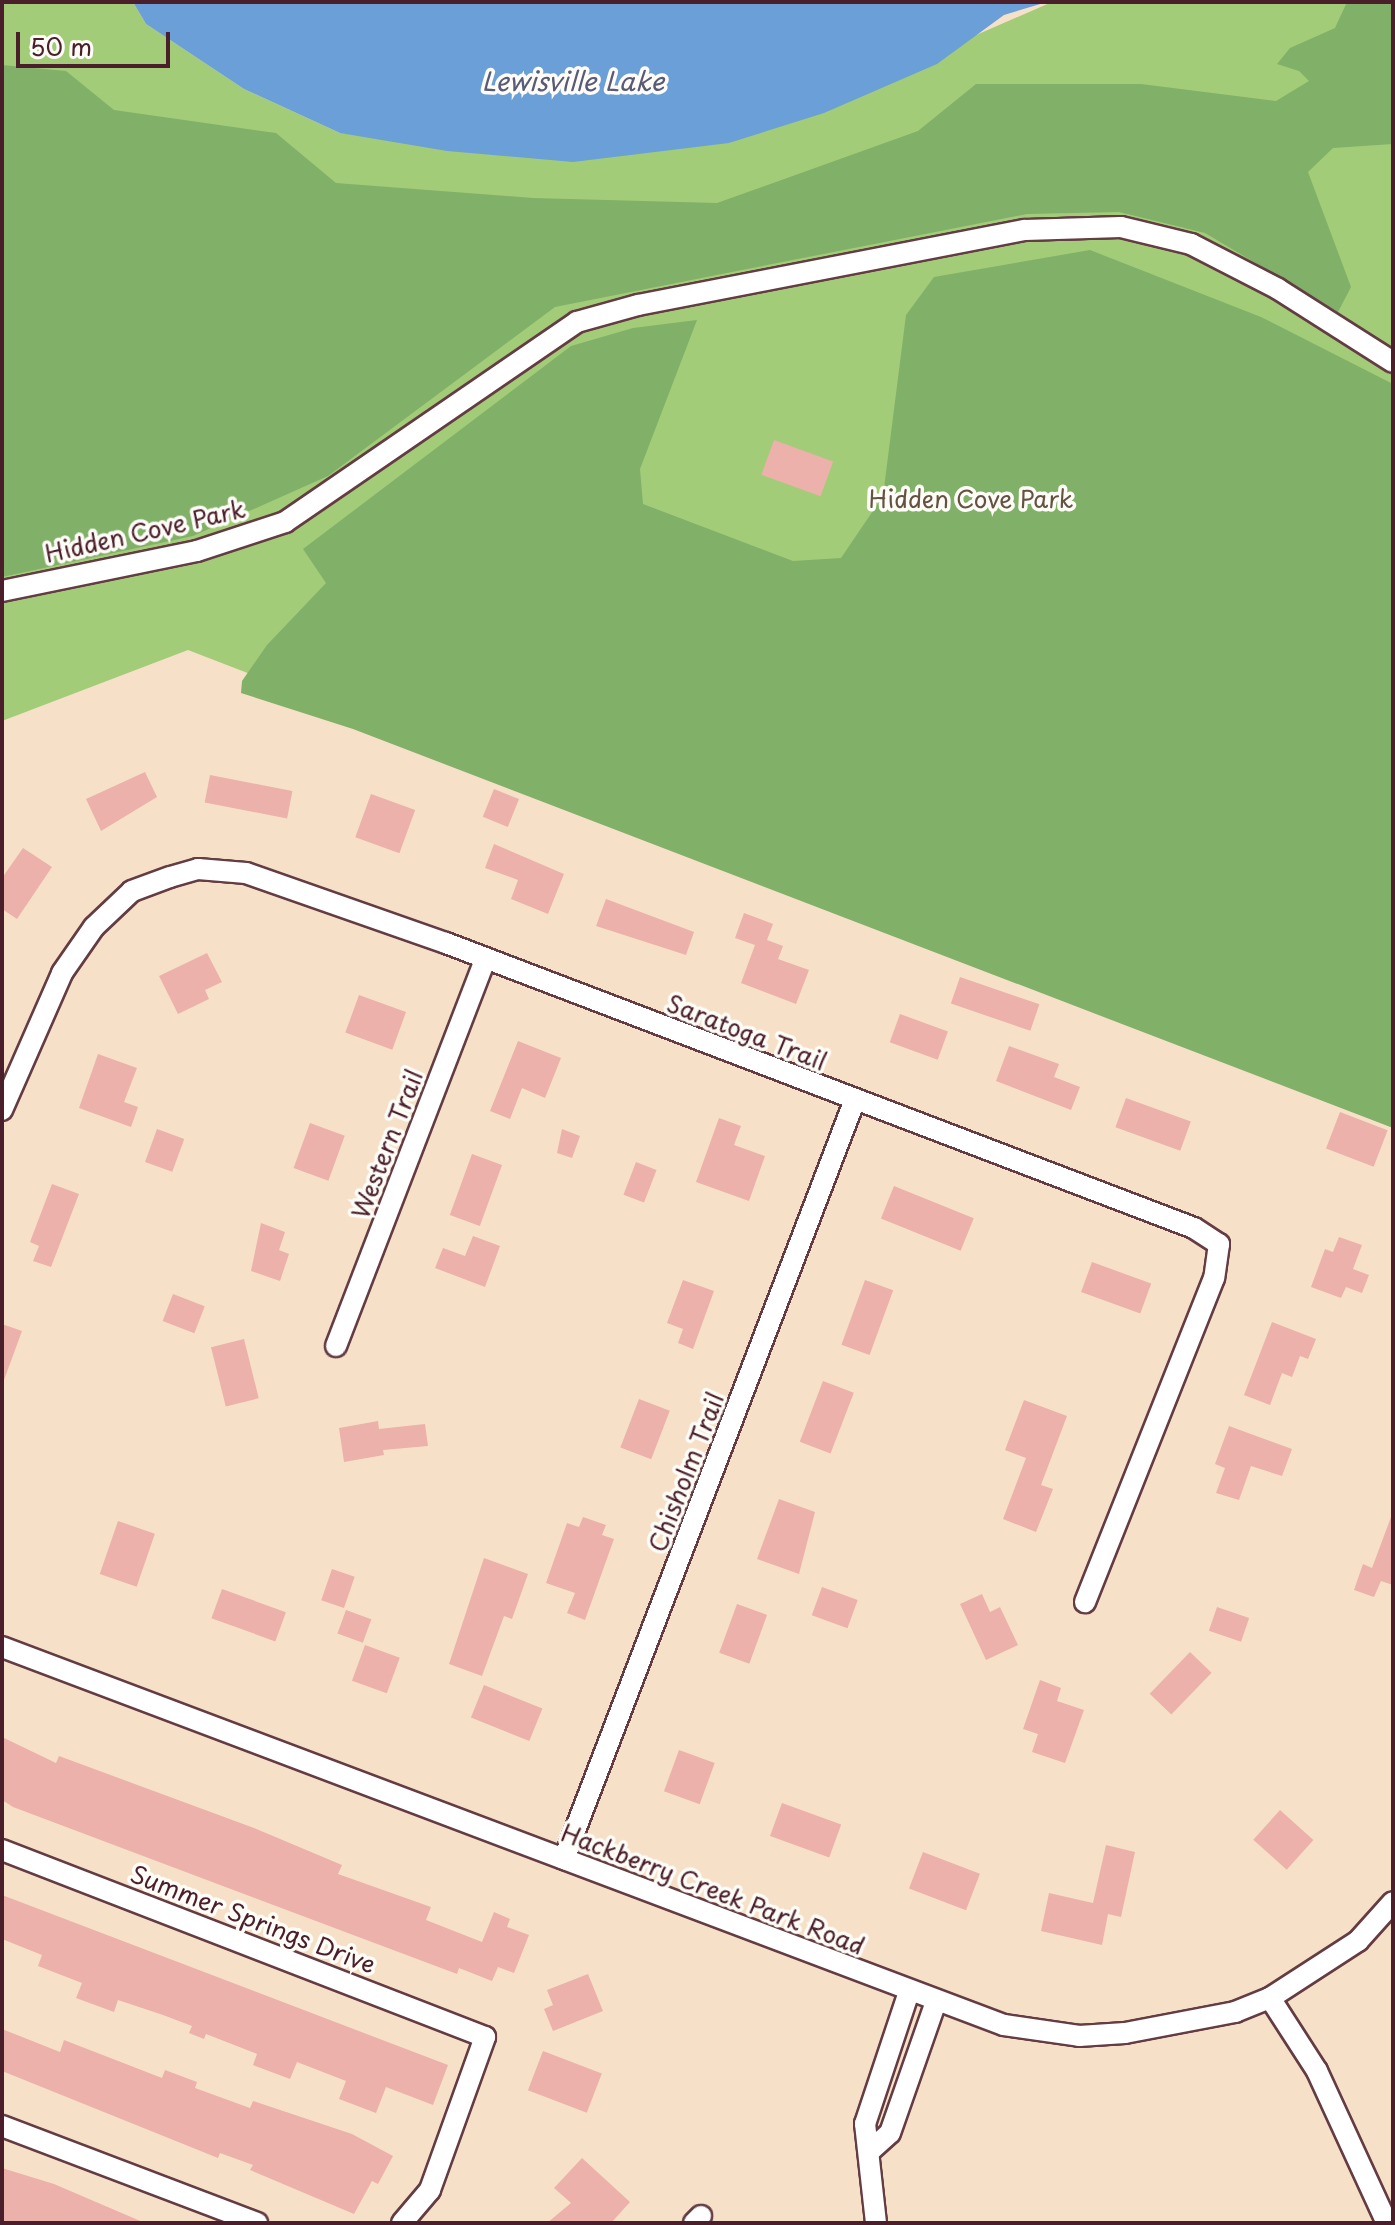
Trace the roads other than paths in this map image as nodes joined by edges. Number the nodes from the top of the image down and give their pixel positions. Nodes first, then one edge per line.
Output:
1 (1393, 362) edge
2 (2, 591) edge
3 (485, 959) junction
4 (854, 1102) junction
5 (2, 1110) edge
6 (336, 1346) dead end
7 (1085, 1602) dead end
8 (2, 1647) edge
9 (2, 1850) edge
10 (564, 1859) junction
11 (1393, 1902) edge
12 (909, 1992) junction
13 (1270, 1998) junction
14 (936, 2002) junction
15 (871, 2104) junction
16 (897, 2113) junction
17 (2, 2126) edge
18 (871, 2150) junction
19 (257, 2223) edge
20 (402, 2223) edge
21 (876, 2223) edge
22 (1387, 2223) edge

1 - 2 street, Hidden Cove Park
3 - 4 street, Saratoga Trail
3 - 5 street, Saratoga Trail
3 - 6 street, Western Trail
4 - 7 street, Saratoga Trail
4 - 10 street, Chisholm Trail
8 - 10 street, Hackberry Creek Park Road
9 - 20 street, Summer Springs Drive
10 - 12 street, Hackberry Creek Park Road
11 - 13 street, Hackberry Creek Park Road
12 - 14 street, Hackberry Creek Park Road
12 - 15 street
13 - 14 street, Hackberry Creek Park Road
13 - 22 street
14 - 16 street
15 - 16 street
15 - 18 street
16 - 18 street
17 - 19 street
18 - 21 street

